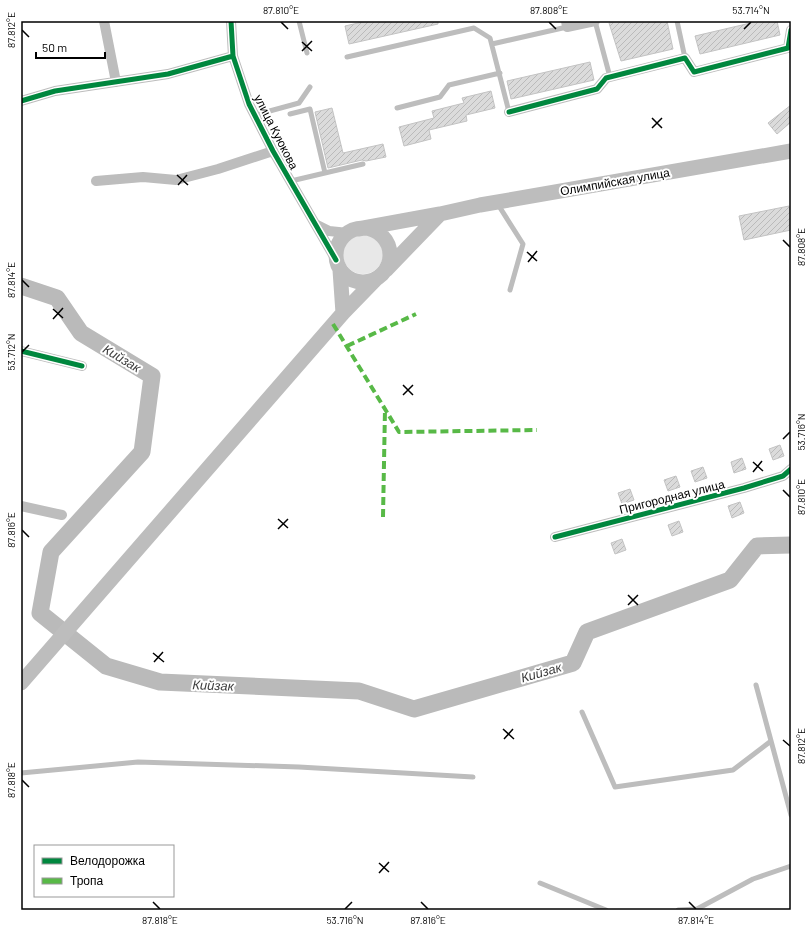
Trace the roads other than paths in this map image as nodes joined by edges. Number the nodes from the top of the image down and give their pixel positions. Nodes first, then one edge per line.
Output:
1 (104, 21) edge
2 (231, 21) edge
3 (299, 21) edge
4 (595, 21) edge
5 (677, 21) edge
6 (567, 24) edge
7 (791, 30) edge
8 (492, 44) junction
9 (307, 53) dead end
10 (233, 56) junction
11 (347, 57) dead end
12 (686, 58) junction
13 (500, 73) junction
14 (610, 77) junction
15 (116, 82) junction
16 (310, 87) dead end
17 (21, 101) edge
18 (397, 108) dead end
19 (509, 112) joint
20 (290, 114) dead end
21 (254, 115) junction
22 (274, 151) junction
23 (791, 151) edge
24 (363, 164) dead end
25 (325, 173) junction
26 (96, 181) dead end
27 (291, 182) junction
28 (496, 202) junction
29 (440, 214) junction
30 (315, 224) junction
31 (353, 231) junction
32 (338, 265) junction
33 (381, 274) junction
34 (510, 290) dead end
35 (343, 313) junction
36 (21, 351) edge
37 (82, 366) dead end
38 (791, 469) edge
39 (21, 506) edge
40 (62, 515) dead end
41 (555, 537) dead end
42 (21, 683) edge
43 (756, 685) dead end
44 (582, 712) dead end
45 (771, 741) junction
46 (21, 773) edge
47 (473, 778) dead end
48 (791, 815) edge
49 (791, 866) edge
50 (540, 884) dead end
51 (606, 910) edge
52 (678, 910) edge

1 - 15 street
2 - 10 street, улица Куюкова
3 - 9 lane
4 - 6 street
4 - 14 lane
5 - 12 lane
6 - 8 lane
7 - 12 street
8 - 11 lane
8 - 13 lane
10 - 15 street
10 - 21 street, улица Куюкова
12 - 14 street
13 - 18 lane
13 - 19 lane
14 - 19 street
15 - 17 street
16 - 21 lane
20 - 25 lane
21 - 22 street, улица Куюкова
22 - 26 street
22 - 27 street, улица Куюкова
23 - 28 main road, Олимпийская улица
24 - 25 lane
25 - 27 lane
27 - 30 street, улица Куюкова
28 - 29 main road, Олимпийская улица
28 - 34 lane
29 - 31 main road, Олимпийская улица
29 - 33 main road
30 - 31 street
30 - 32 street, улица Куюкова
31 - 32 main road
31 - 33 main road
32 - 33 main road
32 - 35 main road
33 - 35 main road
35 - 42 main road
36 - 37 street
38 - 41 street, Пригородная улица
39 - 40 street
43 - 45 lane
44 - 45 lane
45 - 48 lane
46 - 47 lane
49 - 52 lane
50 - 51 lane

